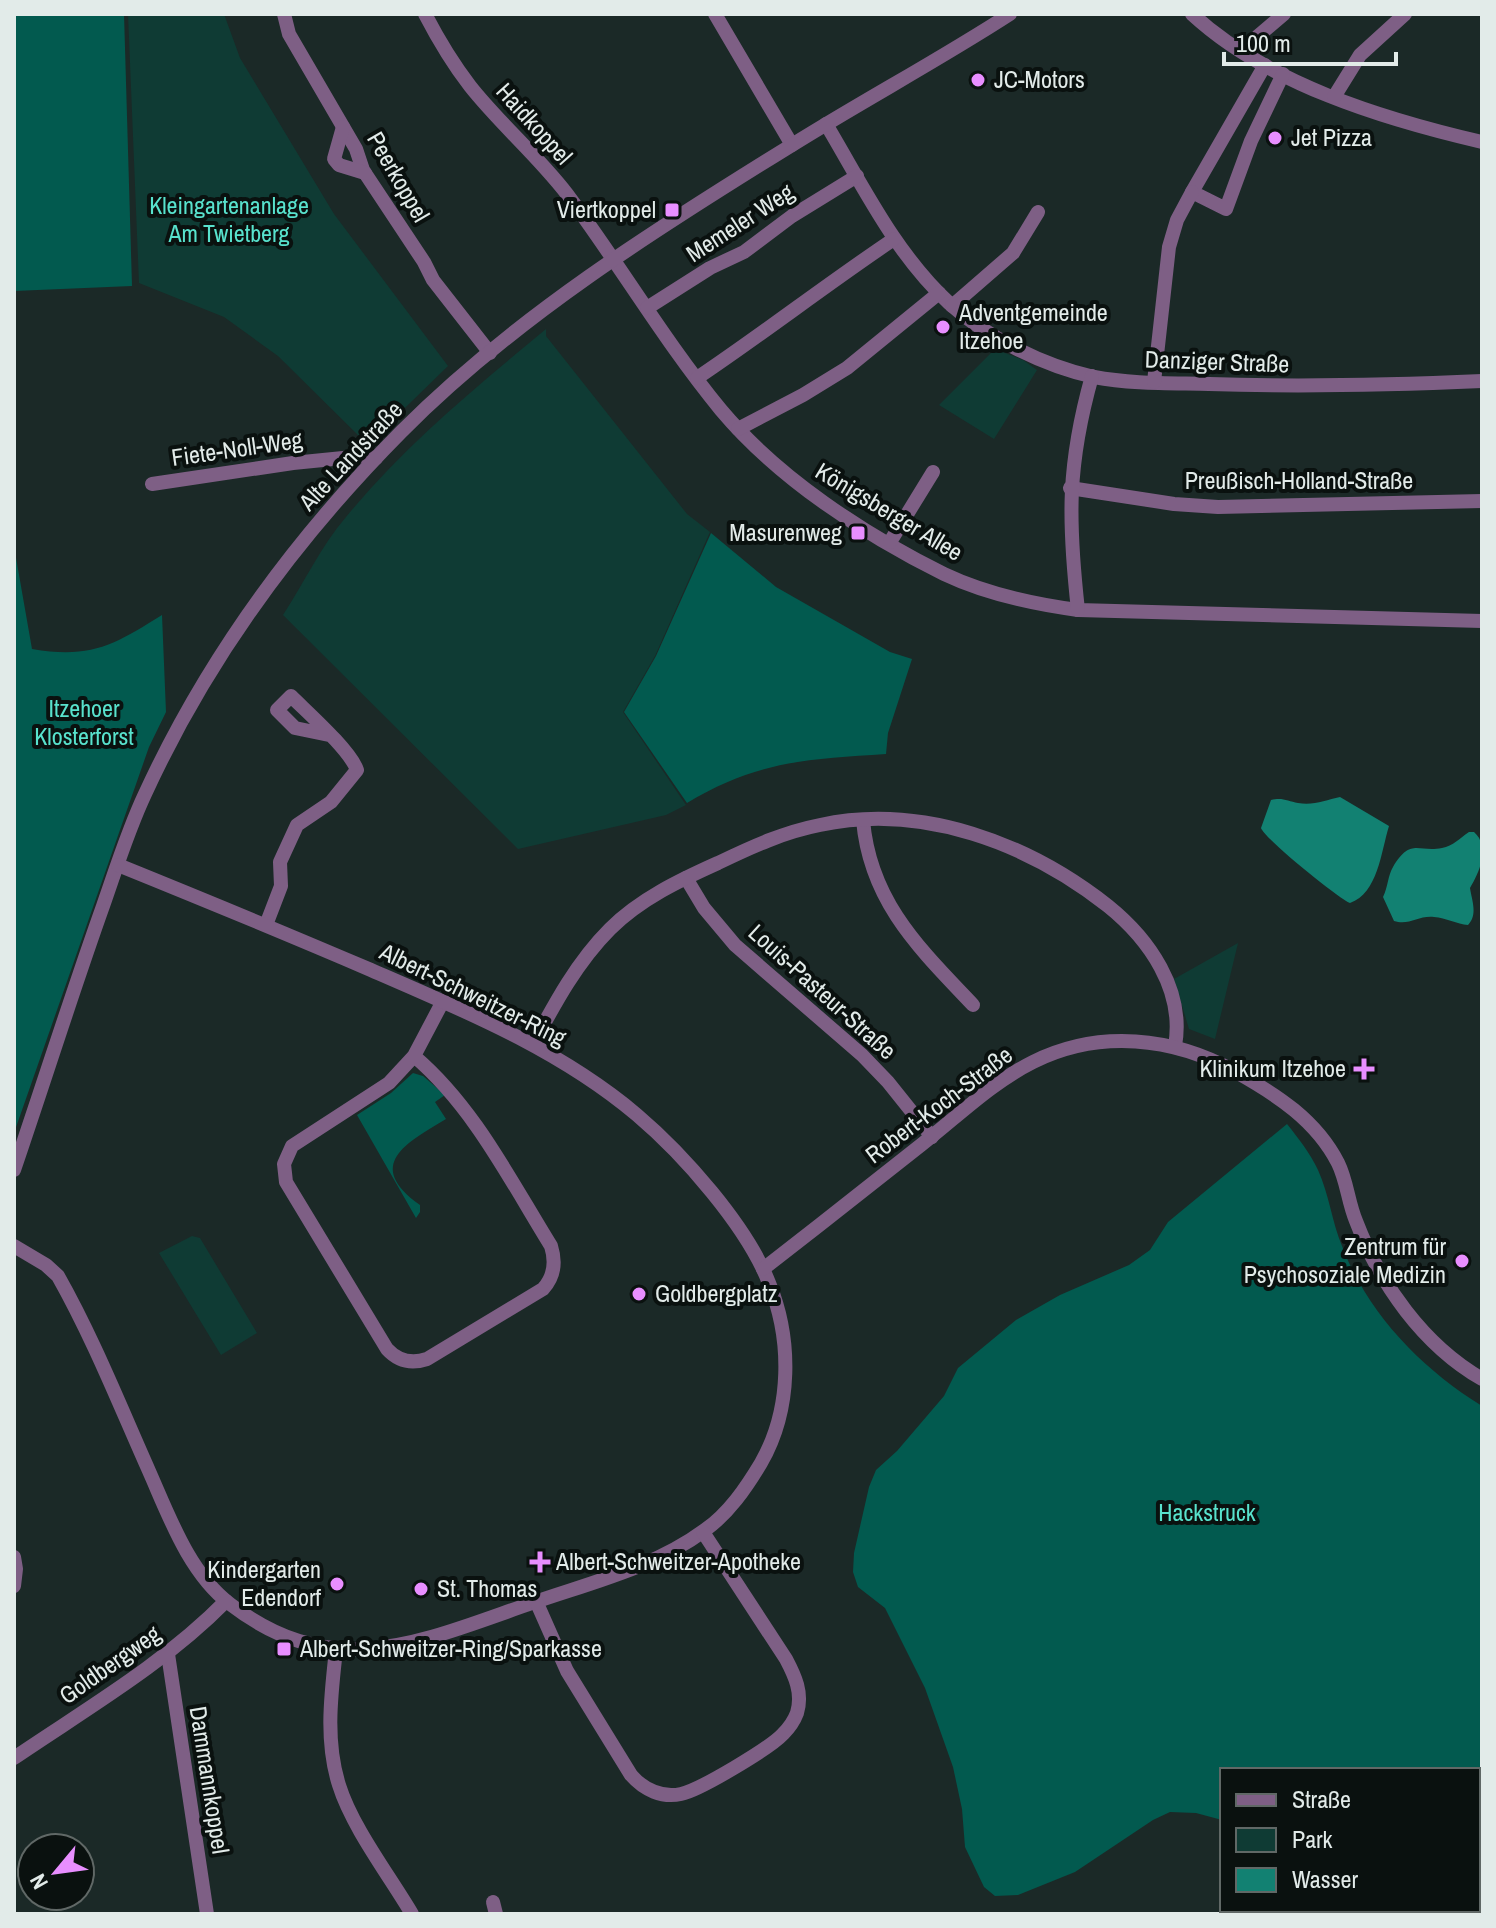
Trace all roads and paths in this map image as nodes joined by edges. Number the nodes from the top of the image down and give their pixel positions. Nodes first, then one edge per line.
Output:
1 (284, 14) edge
2 (425, 14) edge
3 (715, 14) edge
4 (1010, 14) edge
5 (1192, 14) edge
6 (1284, 14) edge
7 (1405, 14) edge
8 (1246, 54) junction
9 (1265, 65) junction
10 (1283, 74) junction
11 (1334, 97) junction
12 (826, 124) junction
13 (343, 127) junction
14 (1482, 142) edge
15 (792, 145) junction
16 (365, 173) junction
17 (857, 176) junction
18 (1192, 192) junction
19 (1038, 212) dead end
20 (894, 239) junction
21 (615, 261) junction
22 (939, 293) junction
23 (952, 306) junction
24 (647, 308) junction
25 (490, 353) junction
26 (1092, 376) junction
27 (697, 378) junction
28 (1482, 381) edge
29 (1154, 382) junction
30 (738, 429) junction
31 (376, 458) junction
32 (933, 472) dead end
33 (152, 484) dead end
34 (1070, 488) junction
35 (1482, 501) edge
36 (890, 542) junction
37 (1078, 610) junction
38 (1482, 621) edge
39 (329, 735) dead end
40 (863, 820) junction
41 (118, 865) junction
42 (686, 878) junction
43 (266, 925) junction
44 (443, 1001) junction
45 (973, 1005) dead end
46 (533, 1044) junction
47 (1175, 1046) junction
48 (414, 1056) junction
49 (932, 1137) junction
50 (14, 1170) edge
51 (14, 1246) edge
52 (763, 1269) junction
53 (1482, 1379) edge
54 (703, 1532) junction
55 (14, 1557) edge
56 (14, 1586) edge
57 (226, 1601) junction
58 (536, 1601) junction
59 (336, 1650) junction
60 (168, 1654) junction
61 (14, 1758) edge
62 (207, 1914) edge
63 (412, 1914) edge

1 - 13 street, Peerkoppel
2 - 21 street, Haidkoppel
3 - 15 street
4 - 12 street, Alte Landstraße
5 - 8 street
6 - 8 street
7 - 11 street
8 - 9 street
9 - 10 street
9 - 18 street
10 - 11 street
10 - 18 street
11 - 14 street
12 - 15 street, Alte Landstraße
12 - 17 street, Danziger Straße
13 - 16 street, Peerkoppel
13 - 16 street
15 - 21 street, Alte Landstraße
16 - 25 street, Peerkoppel
17 - 20 street, Danziger Straße
17 - 24 street, Memeler Weg
18 - 29 street
19 - 23 street
20 - 22 street, Danziger Straße
20 - 27 street
21 - 24 street, Königsberger Allee
21 - 25 street, Alte Landstraße
22 - 23 street, Danziger Straße
22 - 30 street
23 - 26 street, Danziger Straße
24 - 27 street, Königsberger Allee
25 - 31 street, Alte Landstraße
26 - 29 street, Danziger Straße
26 - 34 street
27 - 30 street, Königsberger Allee
28 - 29 street, Danziger Straße
30 - 36 street, Königsberger Allee
31 - 33 street, Fiete-Noll-Weg
31 - 41 street, Alte Landstraße
32 - 36 street
34 - 35 street, Preußisch-Holland-Straße
34 - 37 street
36 - 37 street, Königsberger Allee
37 - 38 street, Königsberger Allee
39 - 43 street
40 - 42 street
40 - 45 street
40 - 47 street
41 - 43 street, Albert-Schweitzer-Ring
41 - 50 street, Alte Landstraße
42 - 46 street
42 - 49 street, Louis-Pasteur-Straße
43 - 44 street, Albert-Schweitzer-Ring
44 - 46 street, Albert-Schweitzer-Ring
44 - 48 street
46 - 52 street, Albert-Schweitzer-Ring
47 - 49 street, Robert-Koch-Straße
47 - 53 street, Robert-Koch-Straße
48 - 48 street
49 - 52 street, Robert-Koch-Straße
51 - 57 street, Albert-Schweitzer-Ring
52 - 54 street, Albert-Schweitzer-Ring
54 - 58 street, Albert-Schweitzer-Ring
54 - 58 street
55 - 56 street
57 - 59 street, Albert-Schweitzer-Ring
57 - 60 street, Goldbergweg
58 - 59 street, Albert-Schweitzer-Ring
59 - 63 street
60 - 61 street, Goldbergweg
60 - 62 street, Dammannkoppel

